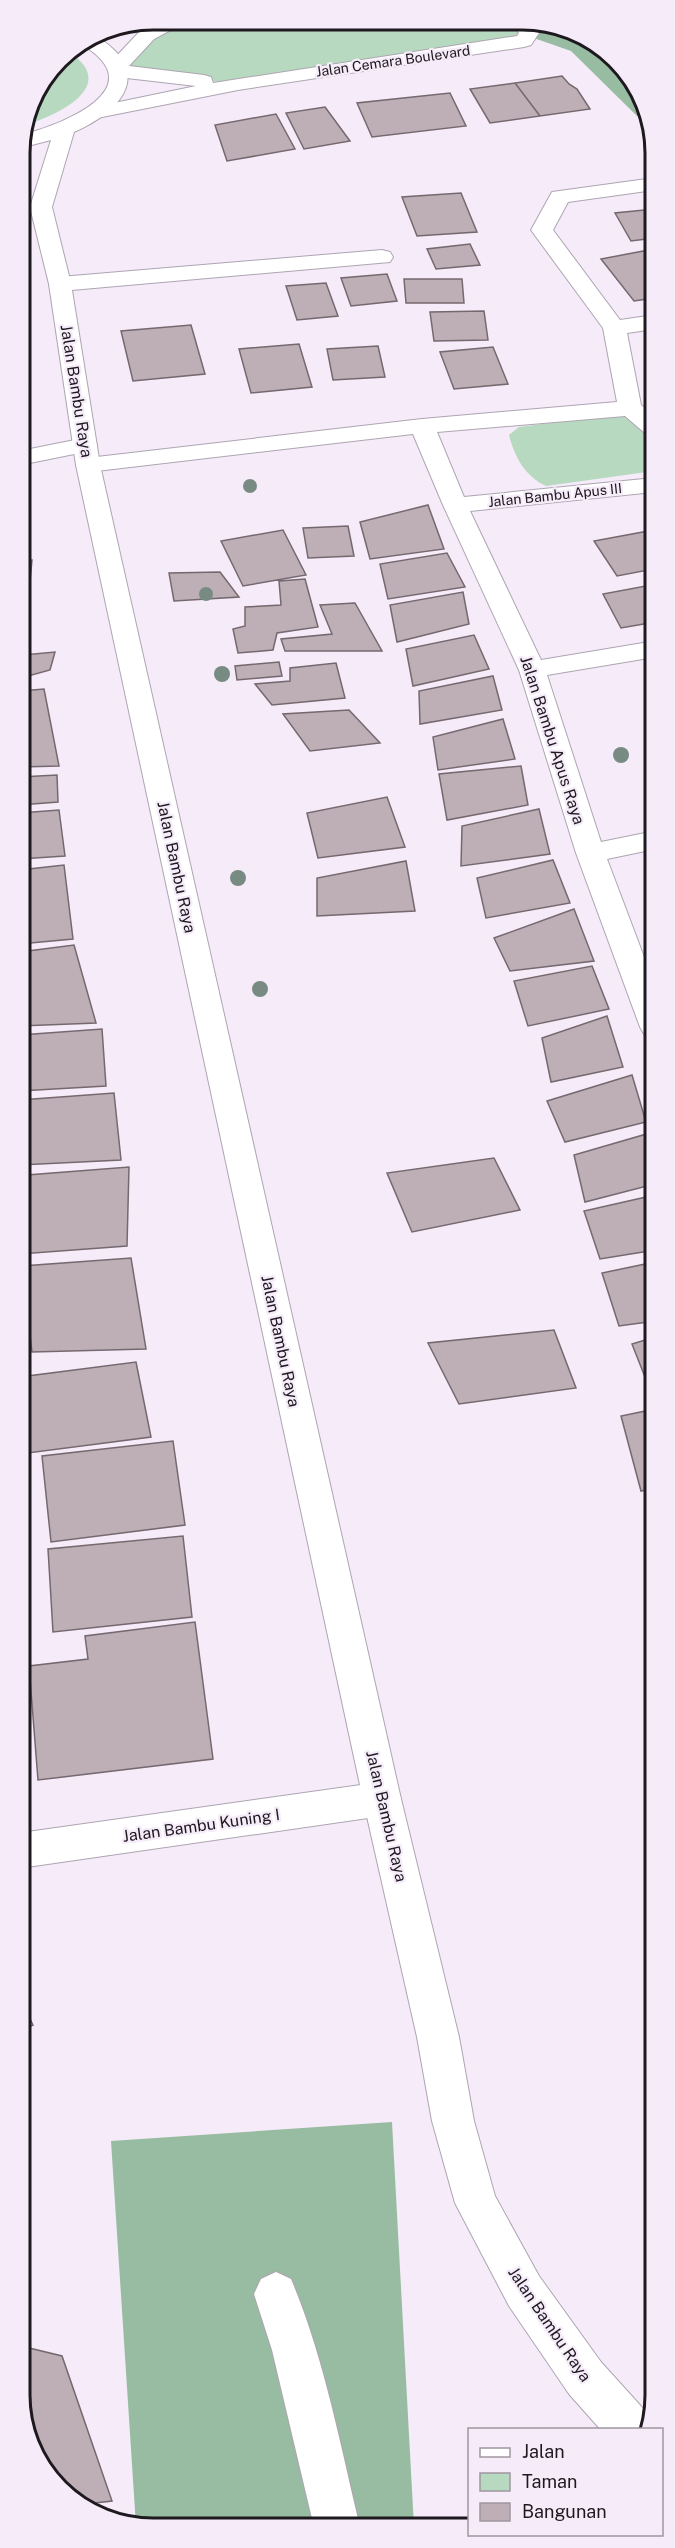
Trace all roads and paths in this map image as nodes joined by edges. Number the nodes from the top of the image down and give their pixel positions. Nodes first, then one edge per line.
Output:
1 (156, 30) edge
2 (527, 30) edge
3 (95, 44) edge
4 (117, 69) junction
5 (238, 84) junction
6 (97, 112) junction
7 (64, 130) junction
8 (31, 139) edge
9 (645, 185) edge
10 (382, 257) dead end
11 (60, 284) junction
12 (645, 323) edge
13 (614, 328) junction
14 (630, 408) junction
15 (645, 420) edge
16 (422, 426) junction
17 (86, 455) junction
18 (30, 458) edge
19 (645, 485) edge
20 (455, 505) junction
21 (645, 651) edge
22 (532, 670) junction
23 (645, 842) edge
24 (590, 853) junction
25 (645, 1000) edge
26 (382, 1798) junction
27 (30, 1850) edge
28 (276, 2294) dead end
29 (630, 2428) edge
30 (335, 2518) edge

1 - 4 street
2 - 5 street, Jalan Cemara Boulevard
3 - 4 street
4 - 5 street
4 - 6 street
5 - 6 street
6 - 7 street
7 - 8 street
7 - 11 street, Jalan Bambu Raya
9 - 13 street
10 - 11 street
11 - 17 street, Jalan Bambu Raya
12 - 13 street
13 - 14 street
14 - 15 street
14 - 16 street
16 - 17 street
16 - 20 street, Jalan Bambu Apus Raya
17 - 18 street
17 - 26 street, Jalan Bambu Raya
19 - 20 street, Jalan Bambu Apus III
20 - 22 street, Jalan Bambu Apus Raya
21 - 22 street
22 - 24 street, Jalan Bambu Apus Raya
23 - 24 street
24 - 25 street, Jalan Bambu Apus Raya
26 - 27 street, Jalan Bambu Kuning I
26 - 29 street, Jalan Bambu Raya
28 - 30 street

